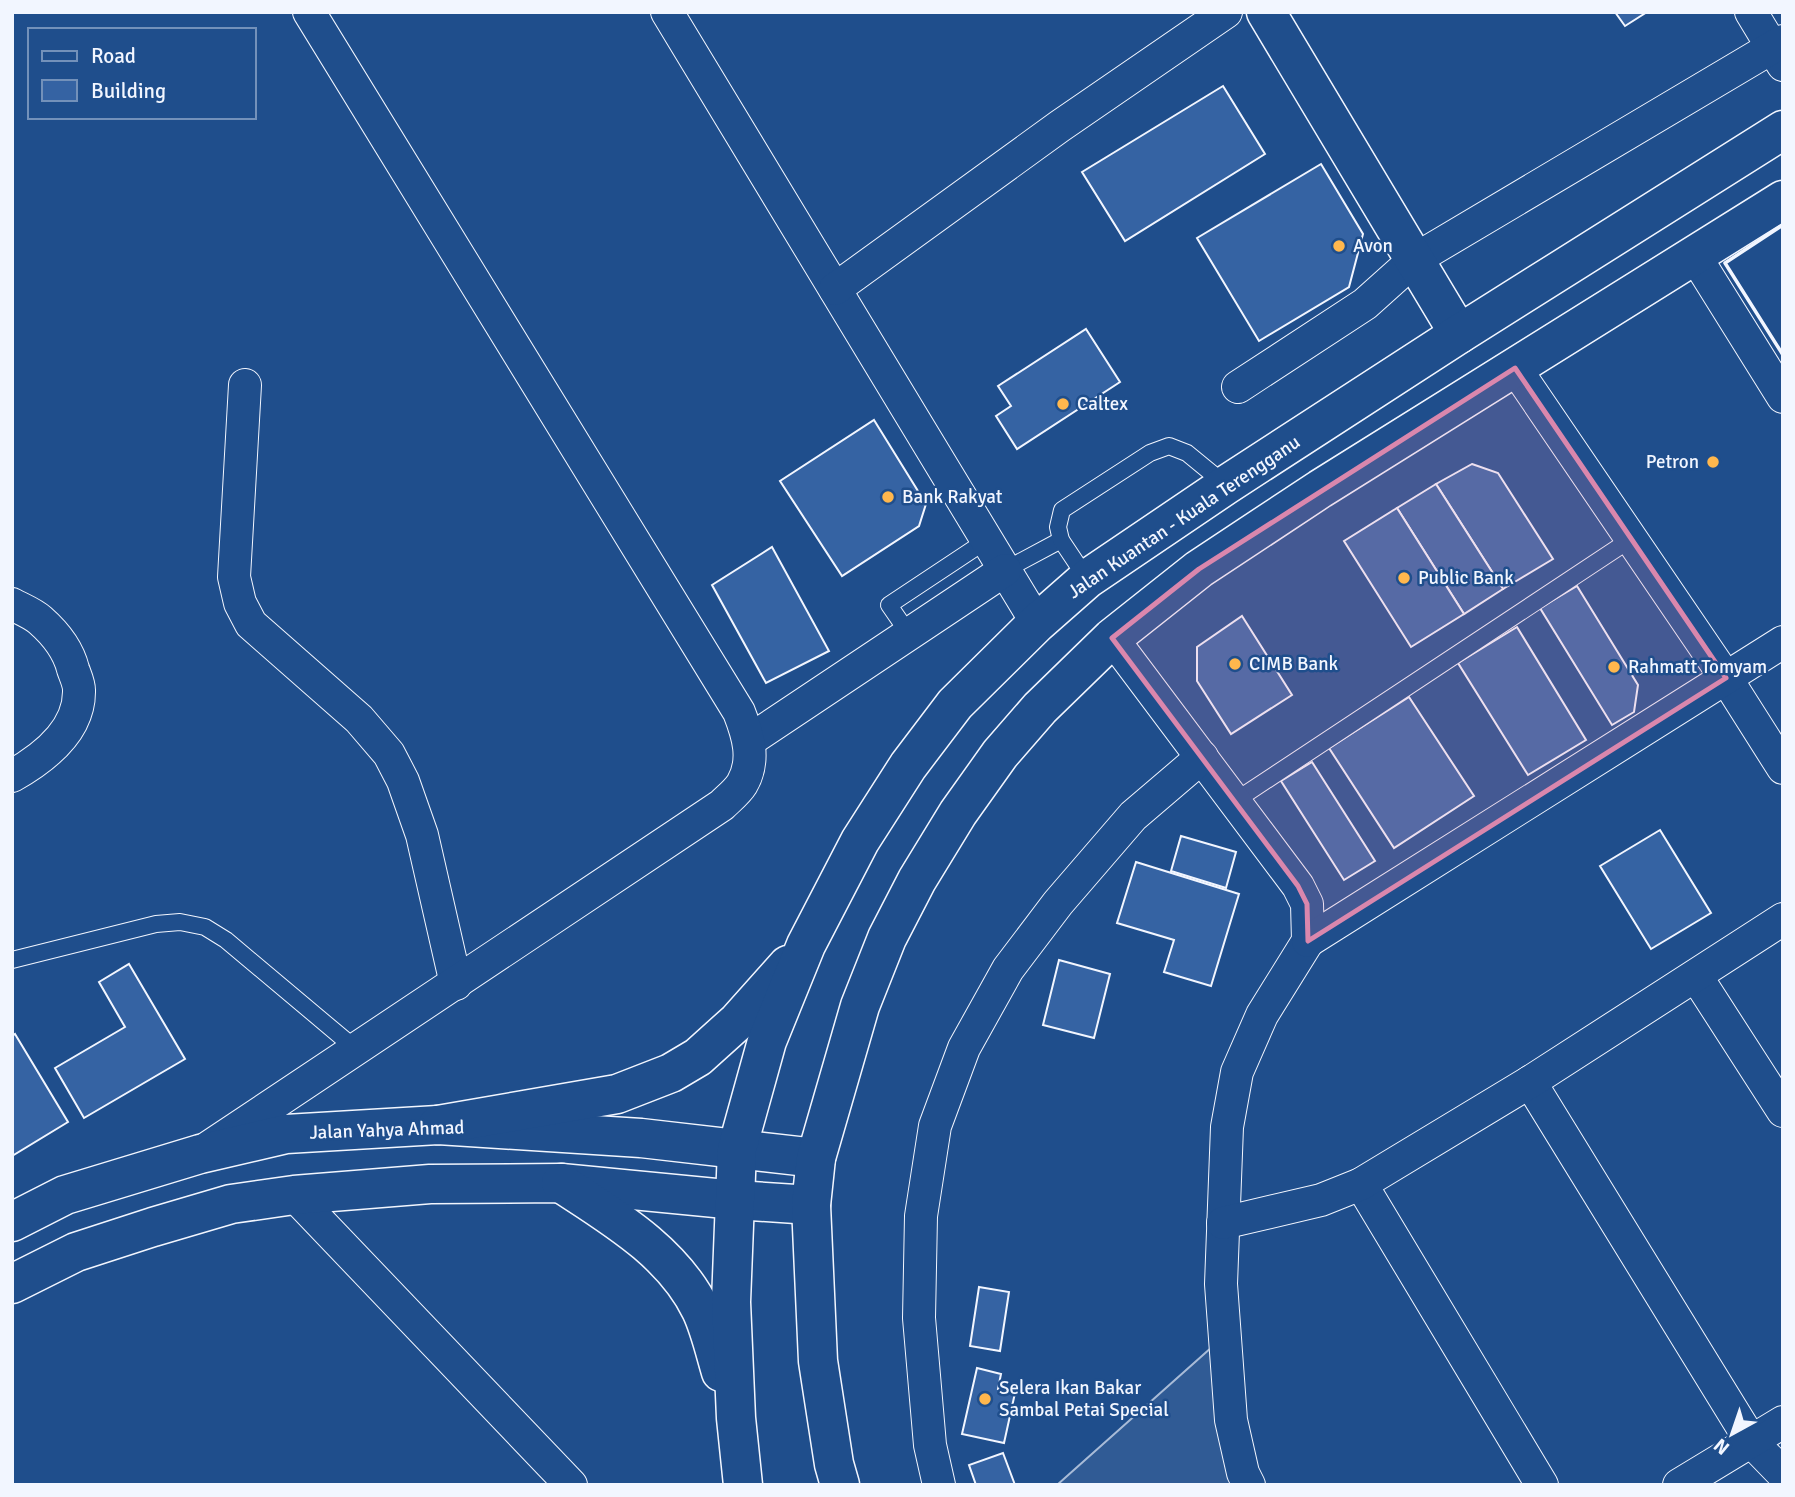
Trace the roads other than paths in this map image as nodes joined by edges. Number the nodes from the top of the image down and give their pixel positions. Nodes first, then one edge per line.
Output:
1 (309, 12) edge
2 (667, 12) edge
3 (1226, 12) edge
4 (1266, 12) edge
5 (1751, 12) edge
6 (1779, 52) edge
7 (1783, 130) edge
8 (1783, 200) edge
9 (1695, 256) junction
10 (1414, 260) junction
11 (835, 289) junction
12 (1459, 334) junction
13 (1516, 368) junction
14 (245, 385) dead end
15 (1238, 387) dead end
16 (1783, 397) edge
17 (1226, 485) junction
18 (1632, 539) junction
19 (987, 540) junction
20 (1060, 540) junction
21 (1005, 570) junction
22 (1087, 579) junction
23 (12, 604) edge
24 (1037, 623) junction
25 (909, 634) junction
26 (1112, 638) junction
27 (1783, 642) edge
28 (1726, 678) junction
29 (750, 740) junction
30 (1202, 757) junction
31 (1783, 768) edge
32 (12, 776) edge
33 (1235, 801) junction
34 (1783, 919) edge
35 (1308, 941) junction
36 (806, 945) junction
37 (12, 960) edge
38 (1696, 976) junction
39 (456, 984) junction
40 (357, 1050) junction
41 (1530, 1082) junction
42 (1783, 1111) edge
43 (438, 1125) junction
44 (737, 1149) junction
45 (200, 1154) junction
46 (816, 1158) junction
47 (561, 1183) junction
48 (1361, 1184) junction
49 (295, 1195) junction
50 (736, 1200) junction
51 (811, 1205) junction
52 (12, 1222) edge
53 (1223, 1223) junction
54 (12, 1284) edge
55 (736, 1418) junction
56 (1783, 1422) edge
57 (1751, 1441) junction
58 (1783, 1474) edge
59 (571, 1485) edge
60 (743, 1485) edge
61 (840, 1485) edge
62 (939, 1485) edge
63 (1249, 1485) edge
64 (1542, 1485) edge
65 (1679, 1485) edge

1 - 29 street
2 - 11 street
3 - 11 street
4 - 10 main road
5 - 6 street
6 - 10 street
7 - 12 main road, Jalan Kuantan - Kuala Terengganu
8 - 9 main road
9 - 13 main road
9 - 16 street
10 - 12 main road
10 - 15 street
11 - 19 street
12 - 17 main road, Jalan Kuantan - Kuala Terengganu
13 - 18 street
13 - 26 main road
14 - 39 street
17 - 20 lane
17 - 22 main road, Jalan Kuantan - Kuala Terengganu
18 - 28 street
18 - 33 lane
19 - 21 street
19 - 25 lane
20 - 21 lane
20 - 22 lane
21 - 24 street
21 - 25 street
22 - 24 main road, Jalan Kuantan - Kuala Terengganu
23 - 32 street
24 - 36 main road, Jalan Kuantan - Kuala Terengganu
25 - 29 street
26 - 30 street
26 - 46 main road
27 - 28 street
28 - 31 street
28 - 35 street
29 - 39 street
30 - 33 street
30 - 62 street
33 - 35 street
34 - 38 street
35 - 53 street
36 - 43 main road
36 - 44 main road, Jalan Kuantan - Kuala Terengganu
37 - 40 lane
38 - 41 street
38 - 42 street
39 - 40 street
40 - 45 street
41 - 48 street
41 - 57 street
43 - 44 main road, Jalan Yahya Ahmad
43 - 45 main road, Jalan Yahya Ahmad
44 - 46 main road, Jalan Yahya Ahmad
44 - 50 main road, Jalan Kuantan - Kuala Terengganu
45 - 52 main road, Jalan Yahya Ahmad
46 - 51 main road
47 - 49 main road
47 - 50 main road
47 - 55 main road
48 - 53 street
48 - 64 street
49 - 54 main road
49 - 59 street
50 - 51 main road
50 - 55 main road, Jalan Kuantan - Kuala Terengganu
51 - 61 main road
53 - 63 street
55 - 60 main road, Jalan Kuantan - Kuala Terengganu
56 - 57 street
57 - 58 street
57 - 65 street

